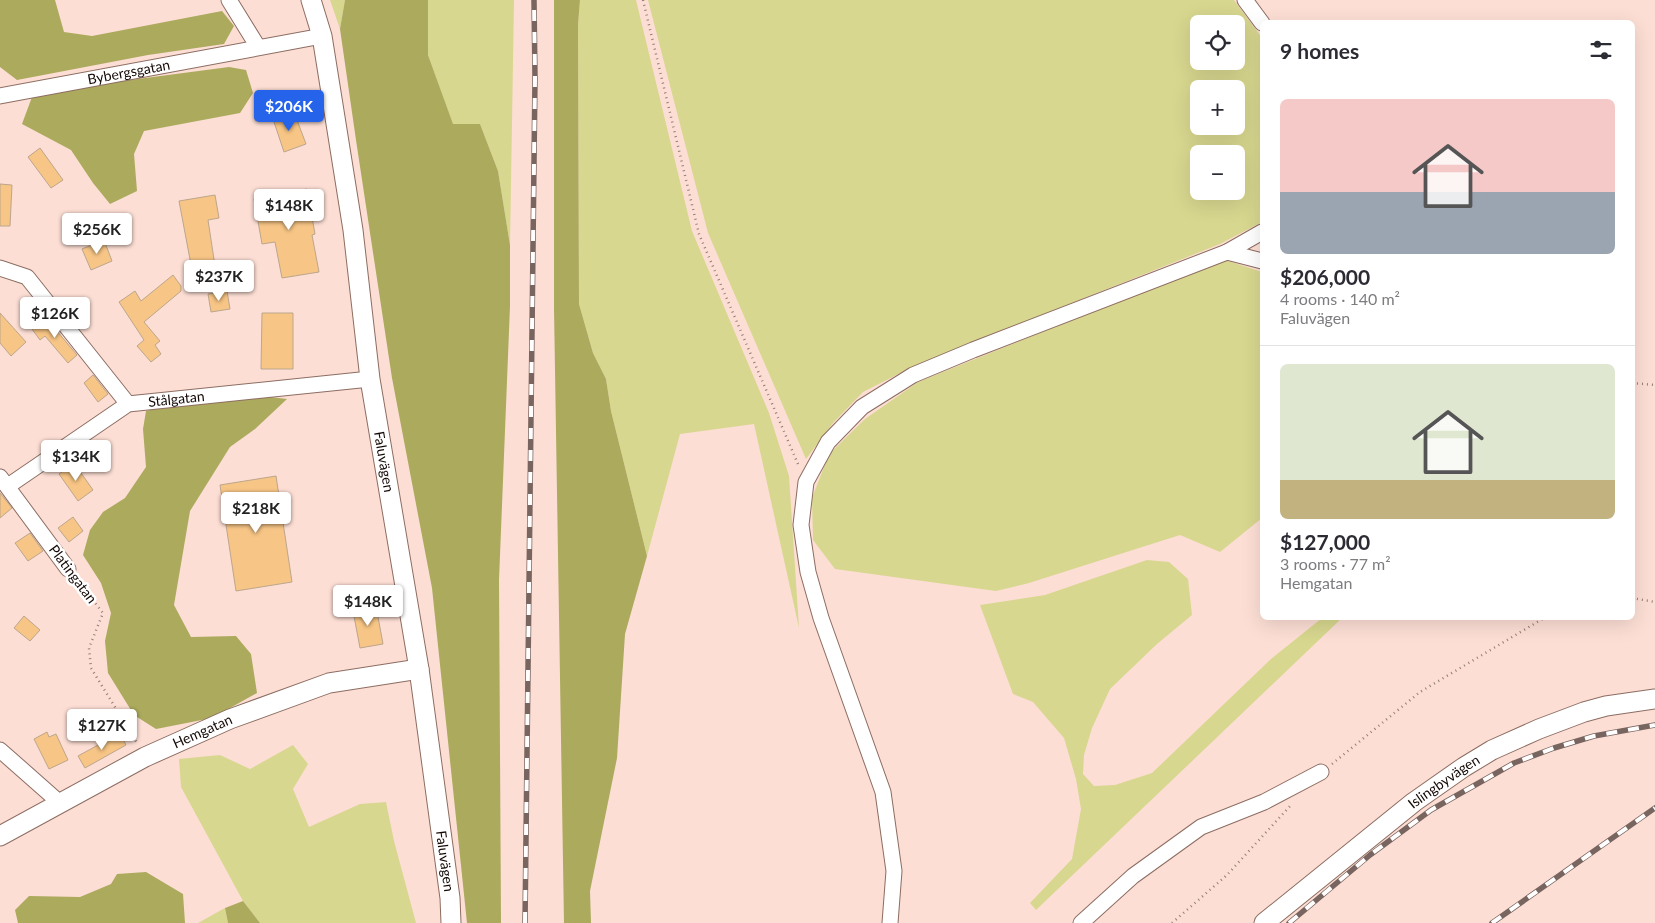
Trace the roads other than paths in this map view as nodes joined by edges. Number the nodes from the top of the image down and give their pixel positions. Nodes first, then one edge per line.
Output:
1 (229, 0) edge
2 (311, 0) edge
3 (1245, 0) edge
4 (1260, 20) edge
5 (322, 36) junction
6 (258, 47) junction
7 (0, 96) edge
8 (1260, 233) edge
9 (1226, 252) junction
10 (1260, 260) edge
11 (0, 268) edge
12 (370, 379) junction
13 (128, 404) junction
14 (4, 482) edge
15 (68, 569) road end
16 (419, 669) junction
17 (1655, 699) edge
18 (0, 750) edge
19 (1321, 772) road end
20 (60, 803) junction
21 (0, 836) edge
22 (451, 923) edge
23 (890, 923) edge
24 (1081, 923) edge
25 (1264, 923) edge

1 - 6 street
2 - 5 street, Faluvägen
3 - 4 street
5 - 6 street
5 - 12 street, Faluvägen
6 - 7 street, Bybergsgatan
8 - 9 street
9 - 10 street
9 - 23 street
11 - 13 street
12 - 13 street, Stålgatan
12 - 16 street, Faluvägen
13 - 14 street, Stålgatan
14 - 15 street, Platingatan
16 - 20 street, Hemgatan
16 - 22 street, Faluvägen
17 - 25 street, Islingbyvägen
18 - 20 street
19 - 24 street
20 - 21 street, Hemgatan

